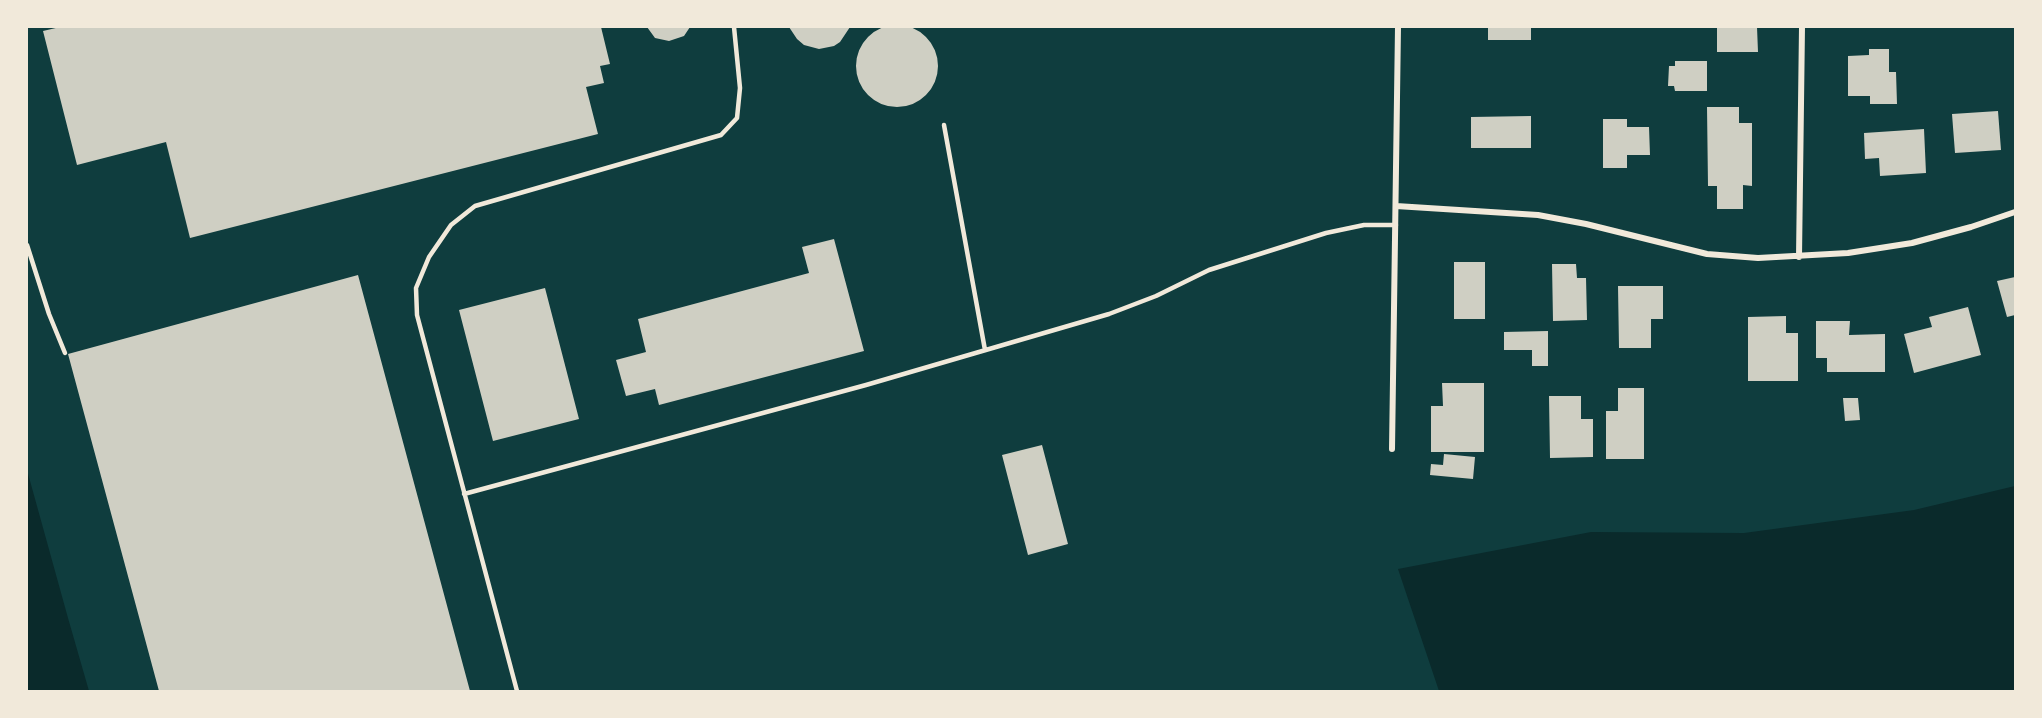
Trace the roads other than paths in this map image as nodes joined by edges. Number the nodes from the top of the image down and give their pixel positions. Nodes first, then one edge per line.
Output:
1 (734, 27) edge
2 (1398, 27) edge
3 (1802, 27) edge
4 (944, 124) dead end
5 (1396, 206) junction
6 (2015, 212) edge
7 (1396, 225) junction
8 (27, 244) edge
9 (1799, 257) junction
10 (985, 350) junction
11 (65, 353) dead end
12 (1392, 449) dead end
13 (464, 494) junction
14 (517, 691) edge

1 - 13 lane
2 - 5 street
3 - 9 street
4 - 10 lane
5 - 7 street
5 - 9 street
6 - 9 street
7 - 10 lane
7 - 12 street
8 - 11 lane
10 - 13 lane
13 - 14 lane

